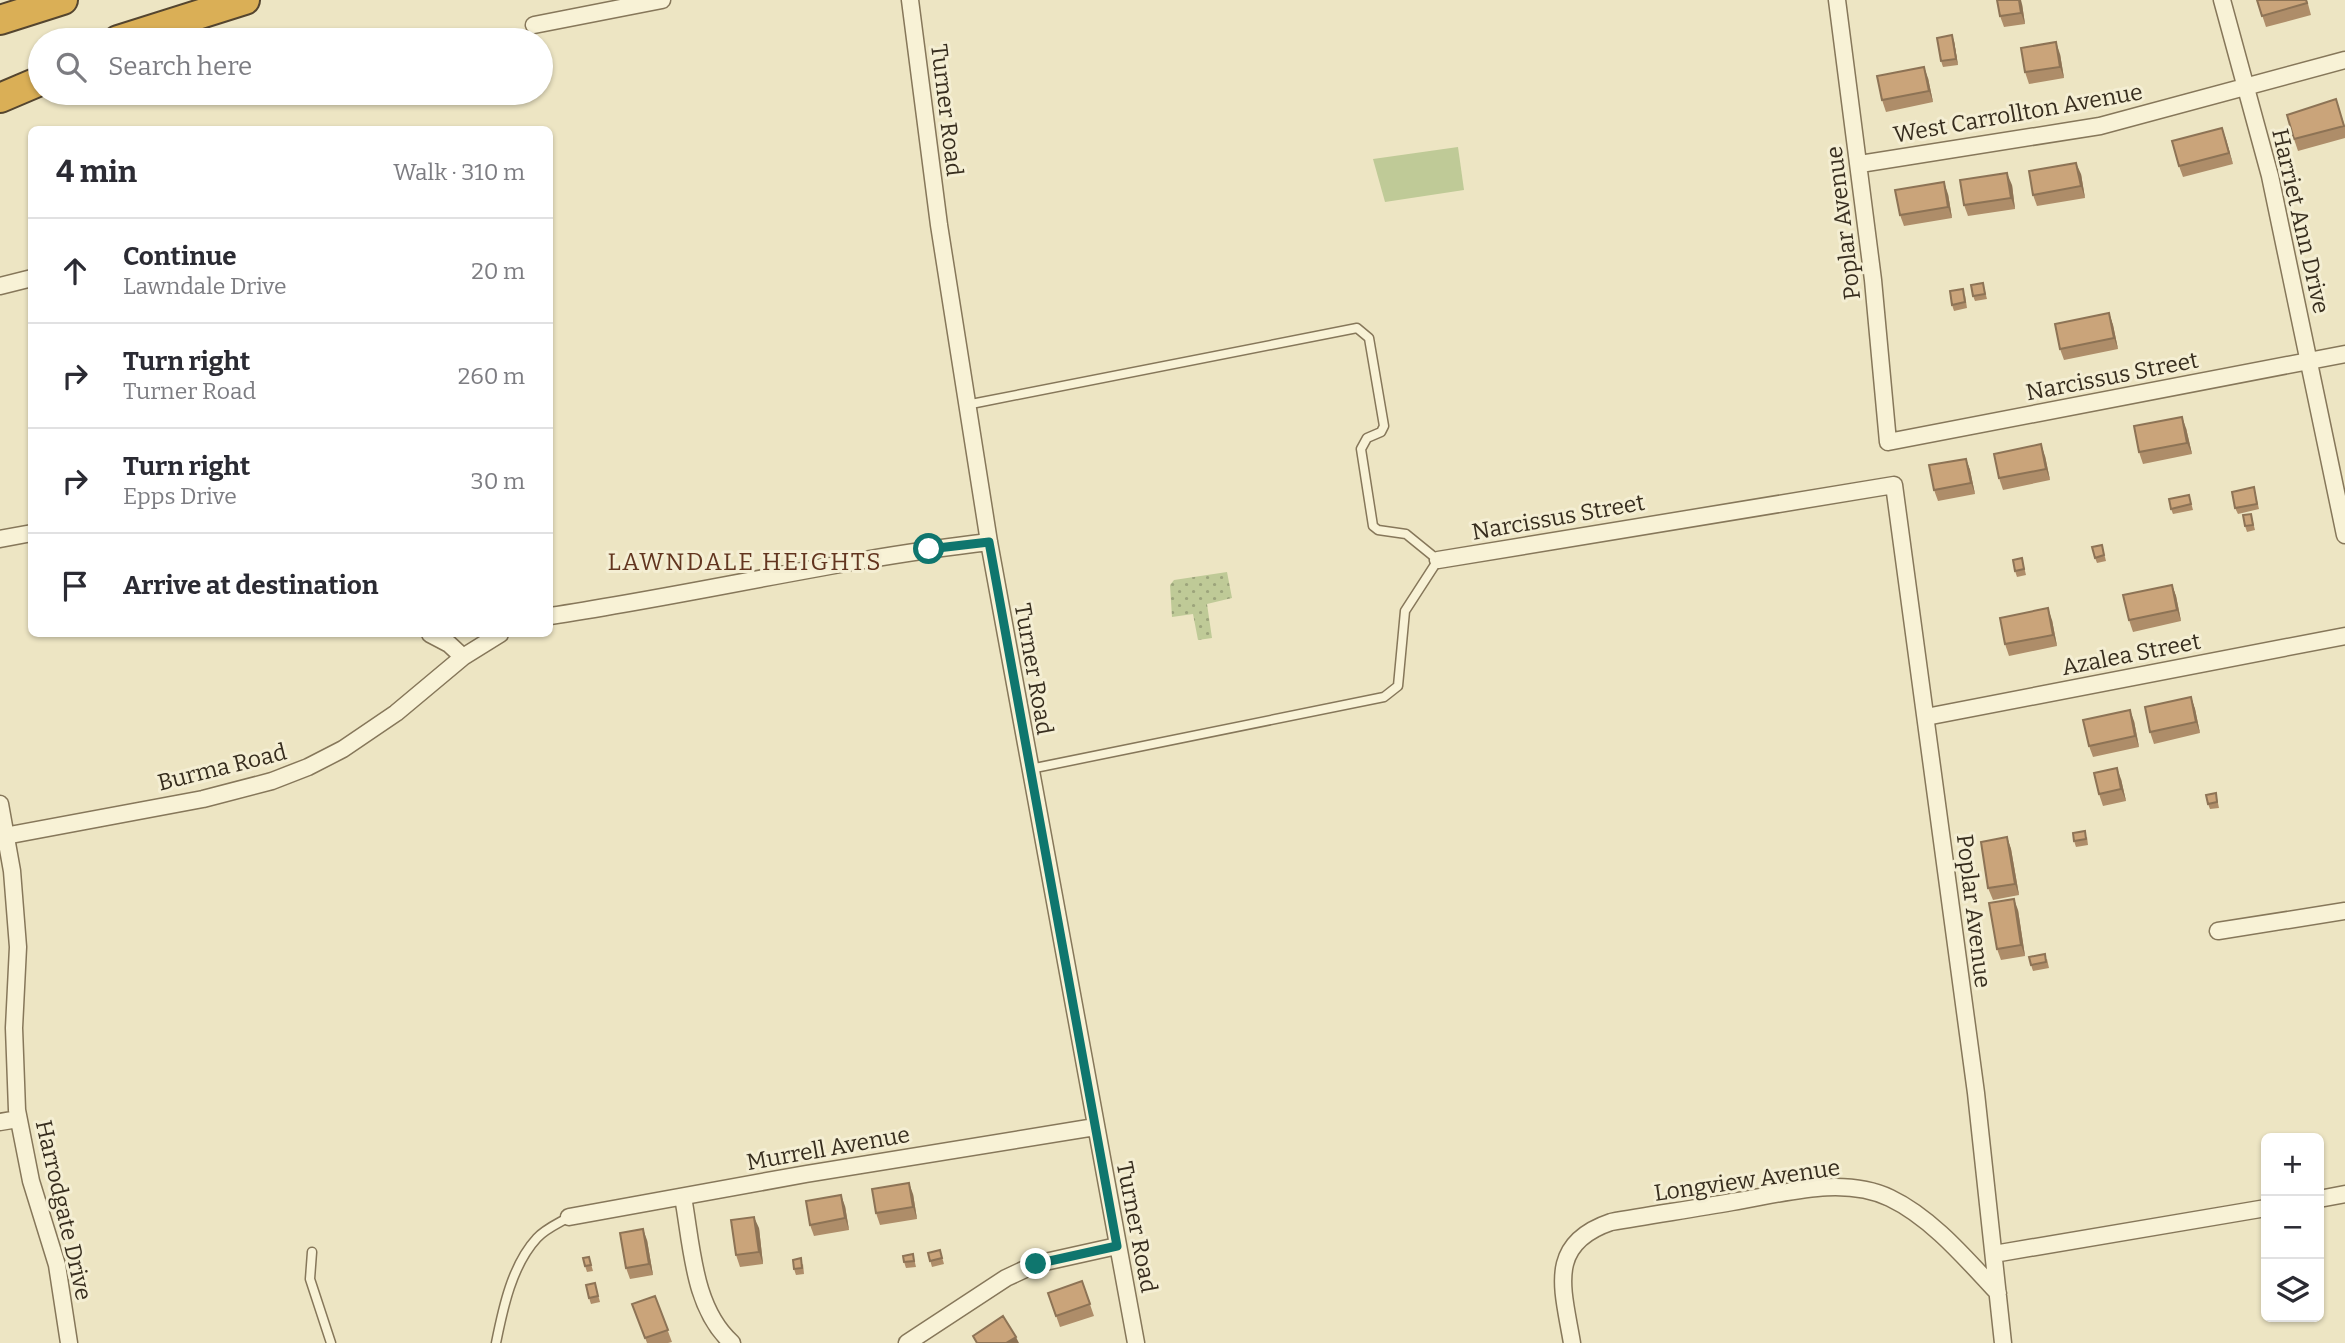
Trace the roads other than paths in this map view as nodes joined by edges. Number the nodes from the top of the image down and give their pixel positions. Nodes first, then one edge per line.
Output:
1 (63, 0) edge
2 (245, 0) edge
3 (662, 0) edge
4 (910, 0) edge
5 (1838, 0) edge
6 (2222, 0) edge
7 (0, 20) edge
8 (175, 23) junction
9 (534, 25) dead end
10 (158, 28) edge
11 (163, 28) edge
12 (2345, 60) edge
13 (28, 69) edge
14 (0, 77) edge
15 (28, 86) edge
16 (2246, 86) junction
17 (0, 98) edge
18 (1860, 164) junction
19 (28, 279) edge
20 (0, 286) edge
21 (2345, 354) edge
22 (2310, 360) junction
23 (966, 405) junction
24 (1888, 442) joint
25 (1894, 485) joint
26 (28, 534) edge
27 (2345, 535) edge
28 (0, 539) edge
29 (989, 542) junction
30 (1438, 560) junction
31 (553, 616) edge
32 (2345, 636) edge
33 (436, 637) edge
34 (495, 637) edge
35 (463, 657) junction
36 (1926, 717) junction
37 (1029, 769) junction
38 (0, 804) edge
39 (3, 836) edge
40 (2345, 911) edge
41 (2218, 931) dead end
42 (18, 1119) junction
43 (0, 1122) edge
44 (1096, 1127) junction
45 (2345, 1194) edge
46 (683, 1197) junction
47 (2324, 1198) edge
48 (2261, 1209) edge
49 (569, 1217) joint
50 (1117, 1246) junction
51 (312, 1252) dead end
52 (1994, 1254) junction
53 (1998, 1293) junction
54 (69, 1343) edge
55 (331, 1343) edge
56 (496, 1343) edge
57 (732, 1343) edge
58 (907, 1343) edge
59 (1136, 1343) edge
60 (1572, 1343) edge
61 (2003, 1343) edge

1 - 7 highway
2 - 8 highway
3 - 9 street
4 - 23 street, Turner Road
5 - 18 street, Poplar Avenue
6 - 16 street, Harriet Ann Drive
8 - 10 highway
8 - 11 highway
12 - 16 street, West Carrollton Avenue
13 - 14 highway
15 - 17 highway
16 - 18 street, West Carrollton Avenue
16 - 22 street, Harriet Ann Drive
18 - 24 street, Poplar Avenue
19 - 20 street
21 - 22 street, Narcissus Street
22 - 24 street, Narcissus Street
22 - 27 street, Harriet Ann Drive
23 - 29 street, Turner Road
23 - 30 lane
25 - 30 street, Narcissus Street
25 - 36 street, Poplar Avenue
26 - 28 street
29 - 31 street
29 - 37 street, Turner Road
30 - 37 lane
32 - 36 street, Azalea Street
33 - 35 street
34 - 35 street, Burma Road
35 - 39 street, Burma Road
36 - 52 street, Poplar Avenue
37 - 44 street, Turner Road
38 - 39 street, Harrodgate Drive
39 - 42 street, Harrodgate Drive
40 - 41 street
42 - 43 street
42 - 54 street, Harrodgate Drive
44 - 46 street, Murrell Avenue
44 - 50 street, Turner Road
45 - 47 street
46 - 49 street, Murrell Avenue
46 - 57 street
48 - 52 street
49 - 56 lane
50 - 58 street
50 - 59 street, Turner Road
51 - 55 lane
52 - 53 street, Poplar Avenue
53 - 60 street, Longview Avenue
53 - 61 street, Poplar Avenue

